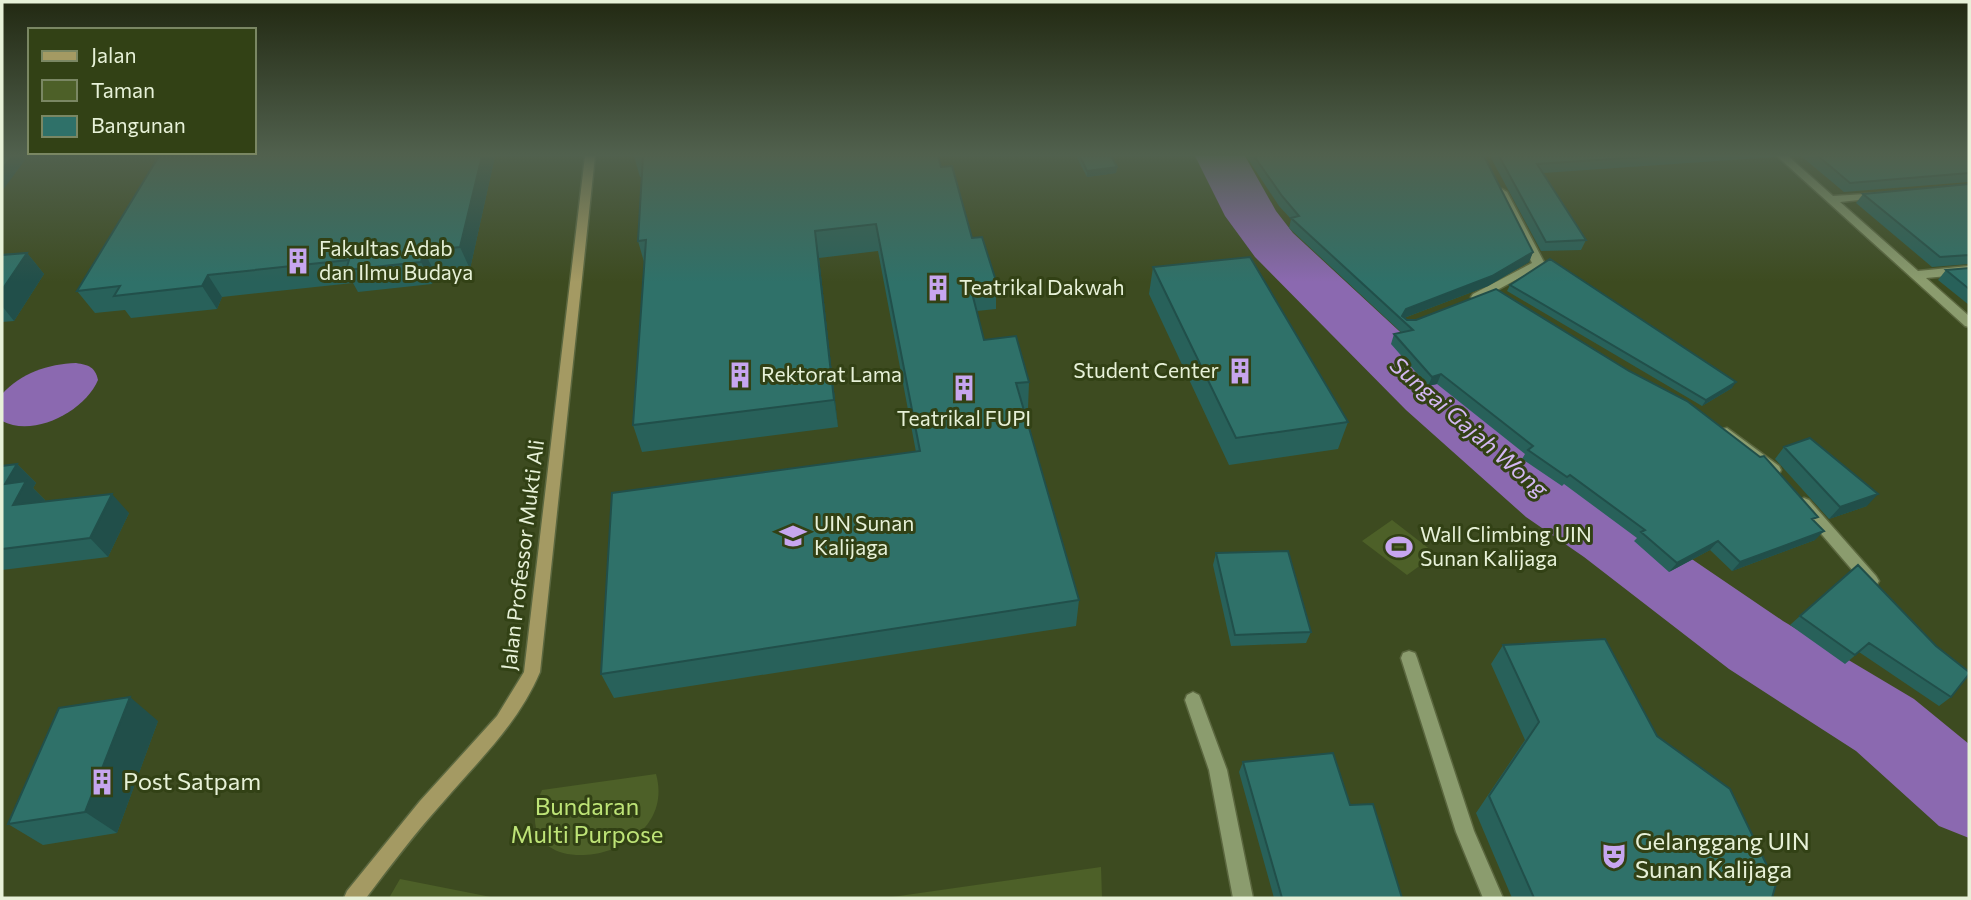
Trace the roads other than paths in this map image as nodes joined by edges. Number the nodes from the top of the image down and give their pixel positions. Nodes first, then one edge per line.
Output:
1 (585, 198) edge
2 (1505, 198) edge
3 (1842, 198) edge
4 (1831, 199) joint
5 (1969, 270) edge
6 (1914, 275) junction
7 (1493, 291) junction
8 (1510, 301) edge
9 (1463, 303) edge
10 (1969, 323) edge
11 (1718, 426) edge
12 (1883, 594) edge
13 (1409, 658) dead end
14 (1193, 700) dead end
15 (354, 898) edge
16 (1243, 898) edge
17 (1493, 898) edge

1 - 15 main road, Jalan Professor Mukti Ali
2 - 7 street
3 - 4 street
4 - 6 street
5 - 6 street
6 - 10 street
7 - 8 street
7 - 9 street
11 - 12 street
13 - 17 street
14 - 16 street

